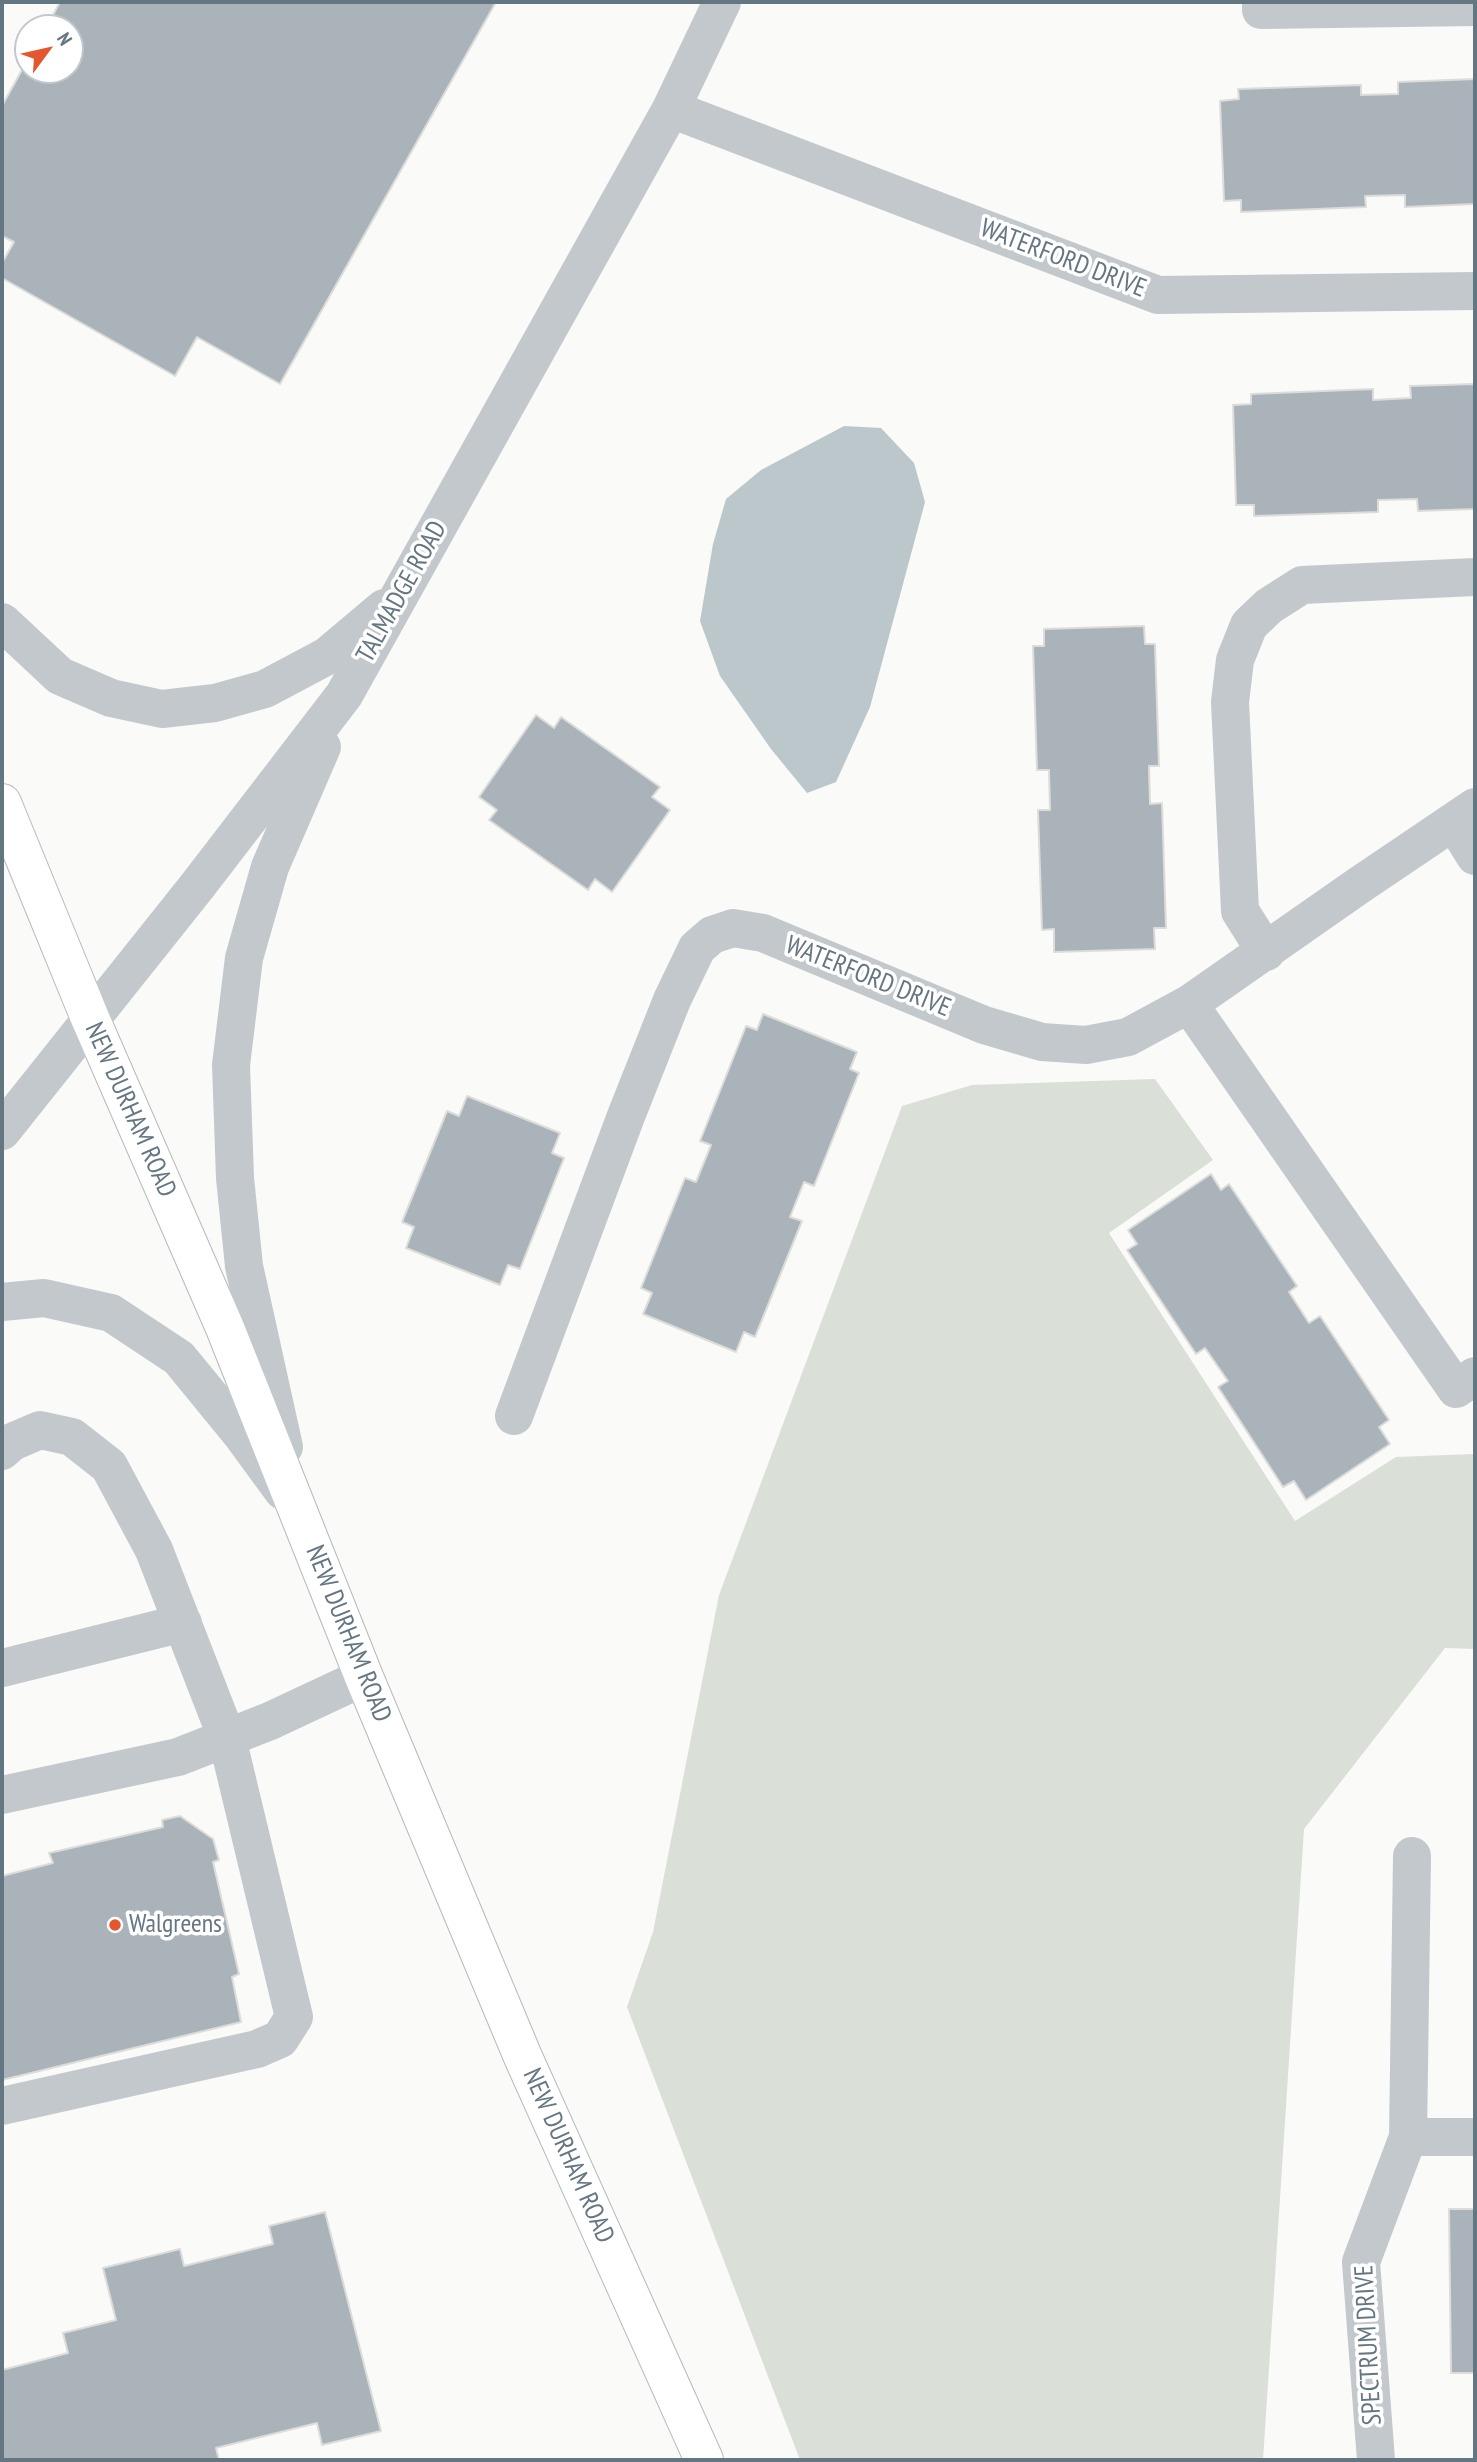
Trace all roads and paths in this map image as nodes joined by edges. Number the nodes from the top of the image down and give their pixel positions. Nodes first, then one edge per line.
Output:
1 (722, 2) edge
2 (1261, 2) edge
3 (1475, 7) edge
4 (671, 109) junction
5 (1475, 291) edge
6 (1475, 577) edge
7 (401, 593) junction
8 (2, 622) edge
9 (344, 695) junction
10 (2, 803) edge
11 (1464, 815) edge
12 (1475, 856) edge
13 (1266, 952) junction
14 (1189, 1004) junction
15 (90, 1018) junction
16 (2, 1131) edge
17 (2, 1302) edge
18 (1475, 1376) edge
19 (514, 1416) dead end
20 (2, 1451) edge
21 (298, 1511) junction
22 (183, 1623) junction
23 (2, 1668) edge
24 (364, 1677) junction
25 (227, 1738) junction
26 (2, 1795) edge
27 (1412, 1856) dead end
28 (2, 2106) edge
29 (1408, 2137) junction
30 (1475, 2137) edge
31 (704, 2460) edge
32 (1376, 2460) edge

1 - 4 street, TALMADGE ROAD
2 - 3 street
4 - 5 street, WATERFORD DRIVE
4 - 7 street, TALMADGE ROAD
6 - 13 street
7 - 8 street
7 - 9 street, TALMADGE ROAD
9 - 15 street, TALMADGE ROAD
9 - 21 street
10 - 15 main road, NEW DURHAM ROAD
11 - 12 street
11 - 13 street, WATERFORD DRIVE
13 - 14 street, WATERFORD DRIVE
14 - 18 street
14 - 19 street, WATERFORD DRIVE
15 - 16 street, TALMADGE ROAD
15 - 21 main road, NEW DURHAM ROAD
17 - 21 street
20 - 22 street
21 - 24 main road, NEW DURHAM ROAD
22 - 23 street
22 - 25 street
24 - 25 street
24 - 31 main road, NEW DURHAM ROAD
25 - 26 street
25 - 28 street
27 - 29 street, SPECTRUM DRIVE
29 - 30 street
29 - 32 street, SPECTRUM DRIVE

